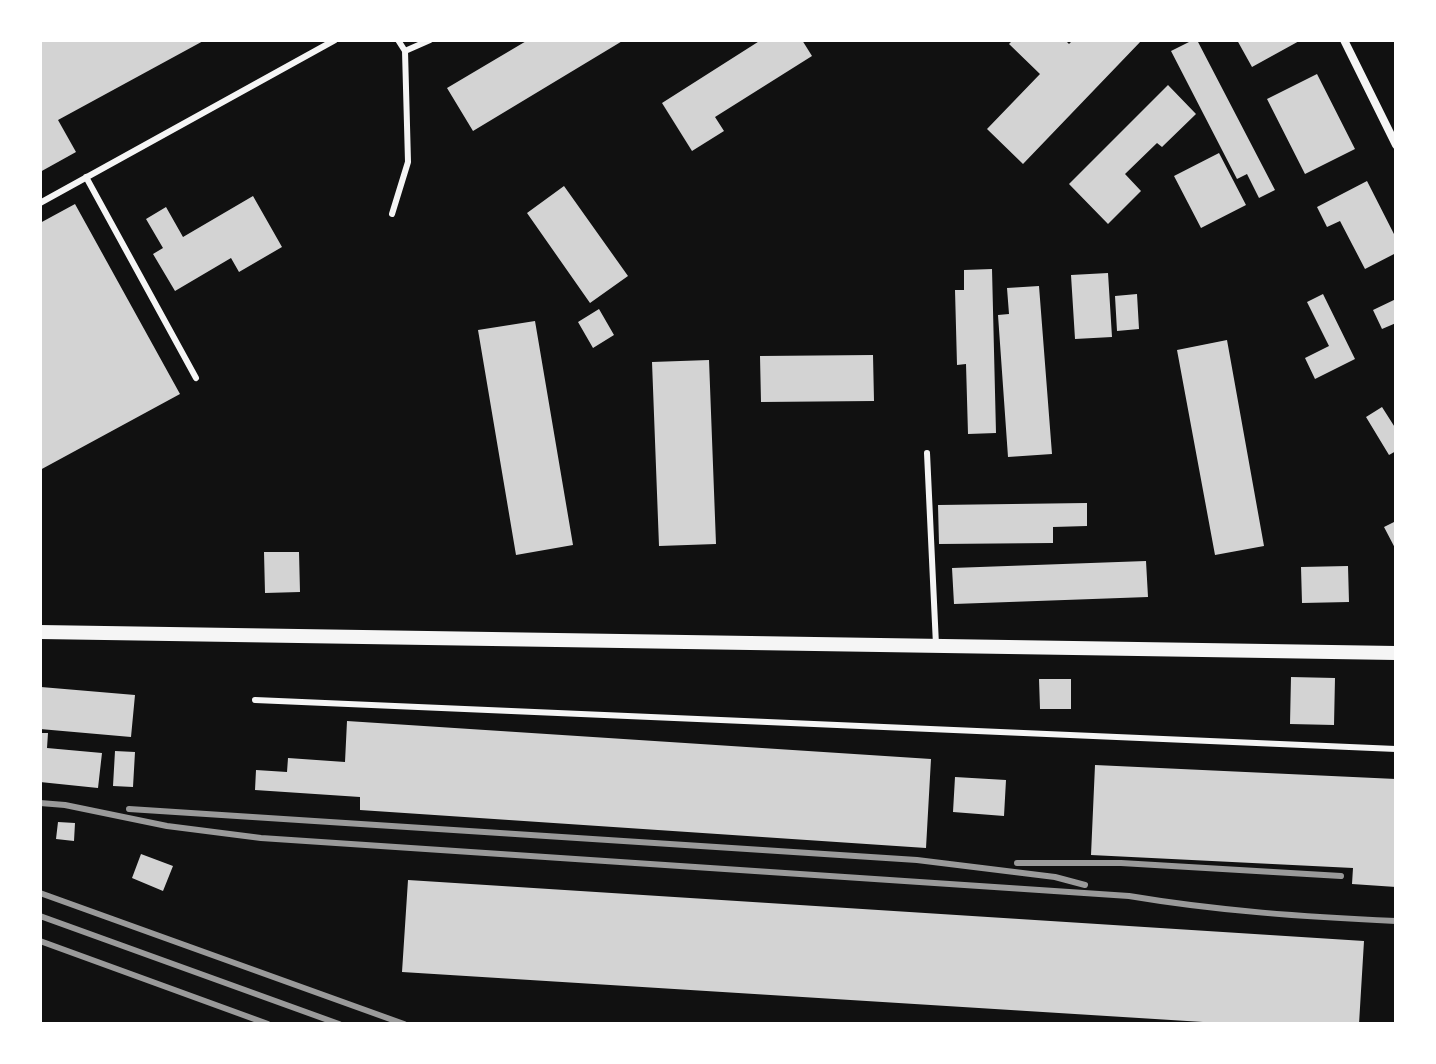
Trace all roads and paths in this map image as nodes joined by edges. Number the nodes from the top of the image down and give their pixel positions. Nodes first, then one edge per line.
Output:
1 (335, 40) edge
2 (398, 40) edge
3 (430, 40) edge
4 (1344, 40) edge
5 (405, 51) junction
6 (1396, 145) edge
7 (86, 177) junction
8 (40, 203) edge
9 (392, 214) dead end
10 (196, 378) dead end
11 (927, 453) dead end
12 (40, 632) edge
13 (936, 646) junction
14 (1396, 653) edge
15 (255, 700) dead end
16 (1396, 749) edge

1 - 7 lane
2 - 5 lane
3 - 5 lane
4 - 6 street
5 - 9 lane
7 - 8 lane
7 - 10 lane
11 - 13 lane
12 - 13 street
13 - 14 street
15 - 16 lane

